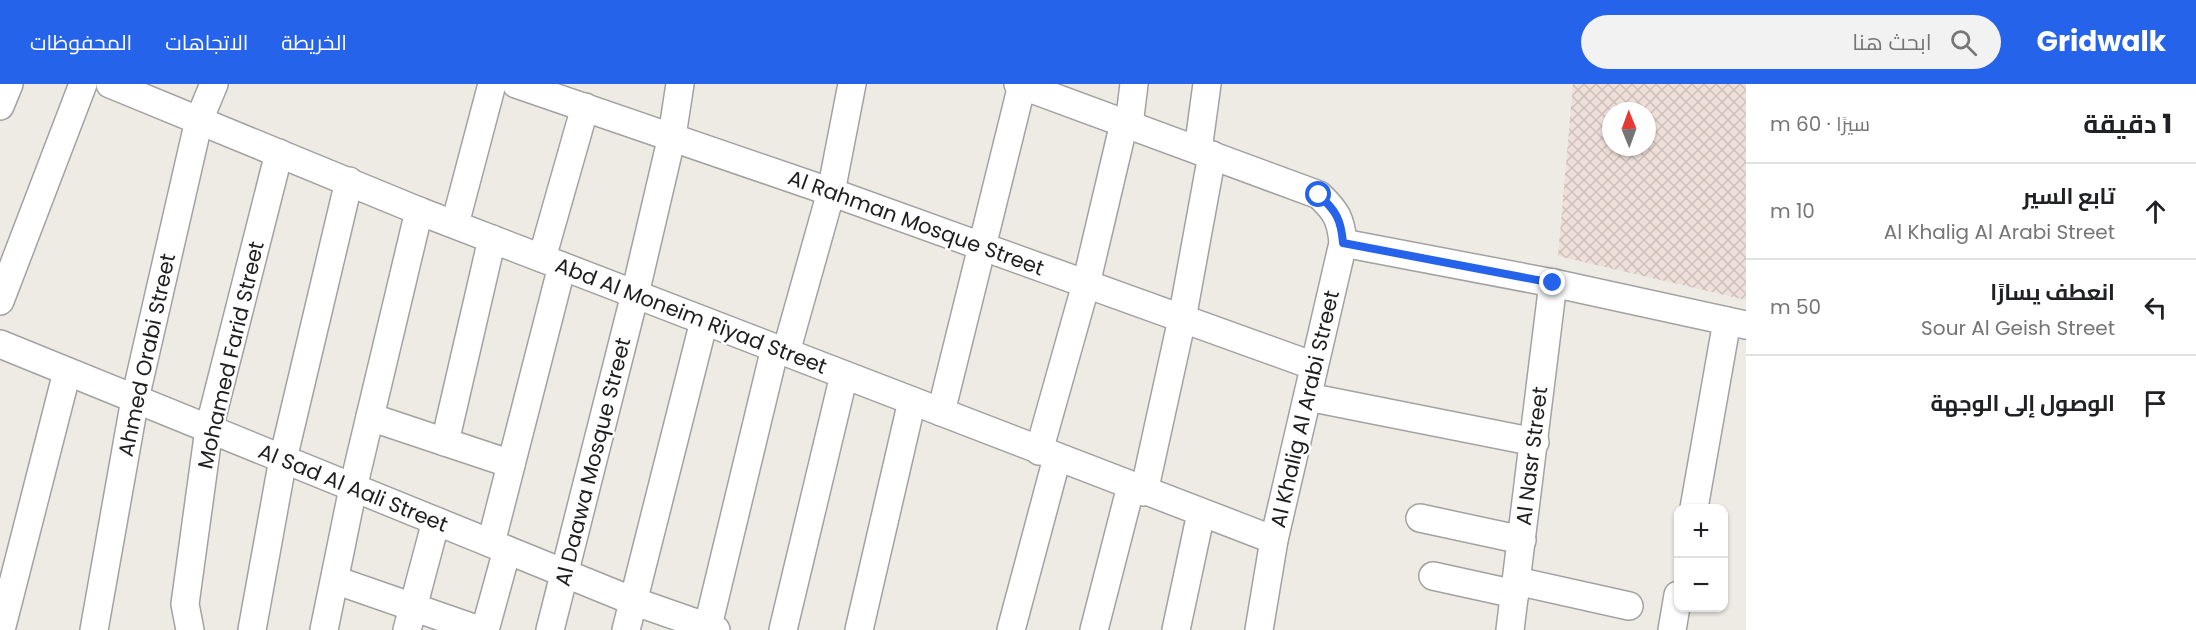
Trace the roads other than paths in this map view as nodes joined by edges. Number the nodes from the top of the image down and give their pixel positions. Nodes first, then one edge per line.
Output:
1 (9, 84) edge
2 (83, 84) edge
3 (110, 84) edge
4 (214, 84) edge
5 (492, 84) edge
6 (516, 84) edge
7 (680, 84) edge
8 (852, 84) edge
9 (1134, 84) edge
10 (1207, 84) edge
11 (1020, 85) edge
12 (0, 106) edge
13 (585, 107) junction
14 (199, 120) junction
15 (1126, 124) junction
16 (672, 136) junction
17 (279, 153) junction
18 (1205, 153) junction
19 (349, 182) junction
20 (831, 192) junction
21 (419, 211) junction
22 (455, 224) junction
23 (492, 239) junction
24 (1343, 243) junction
25 (983, 247) junction
26 (552, 262) junction
27 (1553, 283) junction
28 (1086, 284) junction
29 (635, 294) junction
30 (0, 301) edge
31 (1182, 318) junction
32 (704, 321) junction
33 (1737, 323) edge
34 (0, 344) edge
35 (781, 350) junction
36 (1314, 366) junction
37 (67, 372) junction
38 (844, 375) junction
39 (1308, 397) junction
40 (135, 399) junction
41 (912, 401) junction
42 (941, 412) junction
43 (370, 417) junction
44 (209, 429) junction
45 (445, 442) junction
46 (1535, 442) junction
47 (1048, 454) junction
48 (283, 459) junction
49 (511, 464) junction
50 (354, 488) junction
51 (1137, 489) junction
52 (1695, 504) edge
53 (1201, 513) junction
54 (1420, 518) dead end
55 (436, 521) junction
56 (1274, 540) junction
57 (1522, 540) junction
58 (499, 547) junction
59 (564, 573) junction
60 (1433, 576) dead end
61 (334, 580) junction
62 (1516, 587) junction
63 (633, 601) junction
64 (1629, 606) dead end
65 (1675, 612) edge
66 (410, 619) edge
67 (710, 629) edge
68 (1, 630) edge
69 (94, 630) edge
70 (190, 630) edge
71 (252, 630) edge
72 (324, 630) edge
73 (479, 630) edge
74 (485, 630) edge
75 (550, 630) edge
76 (626, 630) edge
77 (783, 630) edge
78 (859, 630) edge
79 (1011, 630) edge
80 (1094, 630) edge
81 (1176, 630) edge
82 (1259, 630) edge
83 (1510, 630) edge
84 (1672, 630) edge

1 - 12 street
2 - 30 street
3 - 14 street, Abd Al Moneim Riyad Street
4 - 14 street, Ahmed Orabi Street
5 - 22 street
6 - 13 street, Al Rahman Mosque Street
7 - 16 street, Al Daawa Mosque Street
8 - 20 street, Al Sad Al Aali Street
9 - 15 street
10 - 18 street
11 - 15 street
11 - 25 street
13 - 16 street, Al Rahman Mosque Street
13 - 26 street
14 - 17 street, Abd Al Moneim Riyad Street
14 - 40 street, Ahmed Orabi Street
15 - 18 street
15 - 28 street
16 - 20 street, Al Rahman Mosque Street
16 - 29 street, Al Daawa Mosque Street
17 - 19 street, Abd Al Moneim Riyad Street
17 - 44 street, Mohamed Farid Street
18 - 24 street, Al Khalig Al Arabi Street
18 - 31 street
19 - 21 street, Abd Al Moneim Riyad Street
19 - 48 street
20 - 25 street, Al Rahman Mosque Street
20 - 35 street, Al Sad Al Aali Street
21 - 22 street, Abd Al Moneim Riyad Street
21 - 43 street
22 - 23 street, Abd Al Moneim Riyad Street
23 - 26 street, Abd Al Moneim Riyad Street
23 - 45 street
24 - 27 street
24 - 36 street, Al Khalig Al Arabi Street
25 - 28 street, Al Rahman Mosque Street
25 - 42 street
26 - 29 street, Abd Al Moneim Riyad Street
26 - 49 street
27 - 33 street
27 - 46 street, Al Nasr Street
28 - 31 street, Al Rahman Mosque Street
28 - 47 street
29 - 32 street, Abd Al Moneim Riyad Street
29 - 59 street, Al Daawa Mosque Street
31 - 36 street, Al Rahman Mosque Street
31 - 51 street
32 - 35 street, Abd Al Moneim Riyad Street
32 - 63 street
33 - 52 street
34 - 37 street, Al Sad Al Aali Street
35 - 38 street, Abd Al Moneim Riyad Street
35 - 67 street, Al Sad Al Aali Street
36 - 39 street, Al Khalig Al Arabi Street
37 - 40 street, Al Sad Al Aali Street
37 - 68 street
38 - 41 street, Abd Al Moneim Riyad Street
38 - 77 street
39 - 46 street
39 - 56 street, Al Khalig Al Arabi Street
40 - 44 street, Al Sad Al Aali Street
40 - 69 street, Ahmed Orabi Street
41 - 42 street, Abd Al Moneim Riyad Street
41 - 78 street
42 - 47 street, Abd Al Moneim Riyad Street
43 - 45 street
43 - 50 street
44 - 48 street, Al Sad Al Aali Street
44 - 70 street, Mohamed Farid Street
45 - 49 street
46 - 57 street, Al Nasr Street
47 - 51 street, Abd Al Moneim Riyad Street
47 - 79 street
48 - 50 street, Al Sad Al Aali Street
48 - 71 street
49 - 58 street
50 - 55 street, Al Sad Al Aali Street
50 - 61 street
51 - 53 street, Abd Al Moneim Riyad Street
51 - 80 street
53 - 56 street, Abd Al Moneim Riyad Street
53 - 81 street
54 - 57 street
55 - 58 street, Al Sad Al Aali Street
55 - 66 street
56 - 82 street, Al Khalig Al Arabi Street
57 - 62 street, Al Nasr Street
58 - 59 street, Al Sad Al Aali Street
58 - 74 street
59 - 63 street, Al Sad Al Aali Street
59 - 75 street, Al Daawa Mosque Street
60 - 62 street
61 - 66 street
61 - 72 street
62 - 64 street
62 - 83 street, Al Nasr Street
63 - 67 street, Al Sad Al Aali Street
63 - 76 street
65 - 84 street
66 - 73 street

